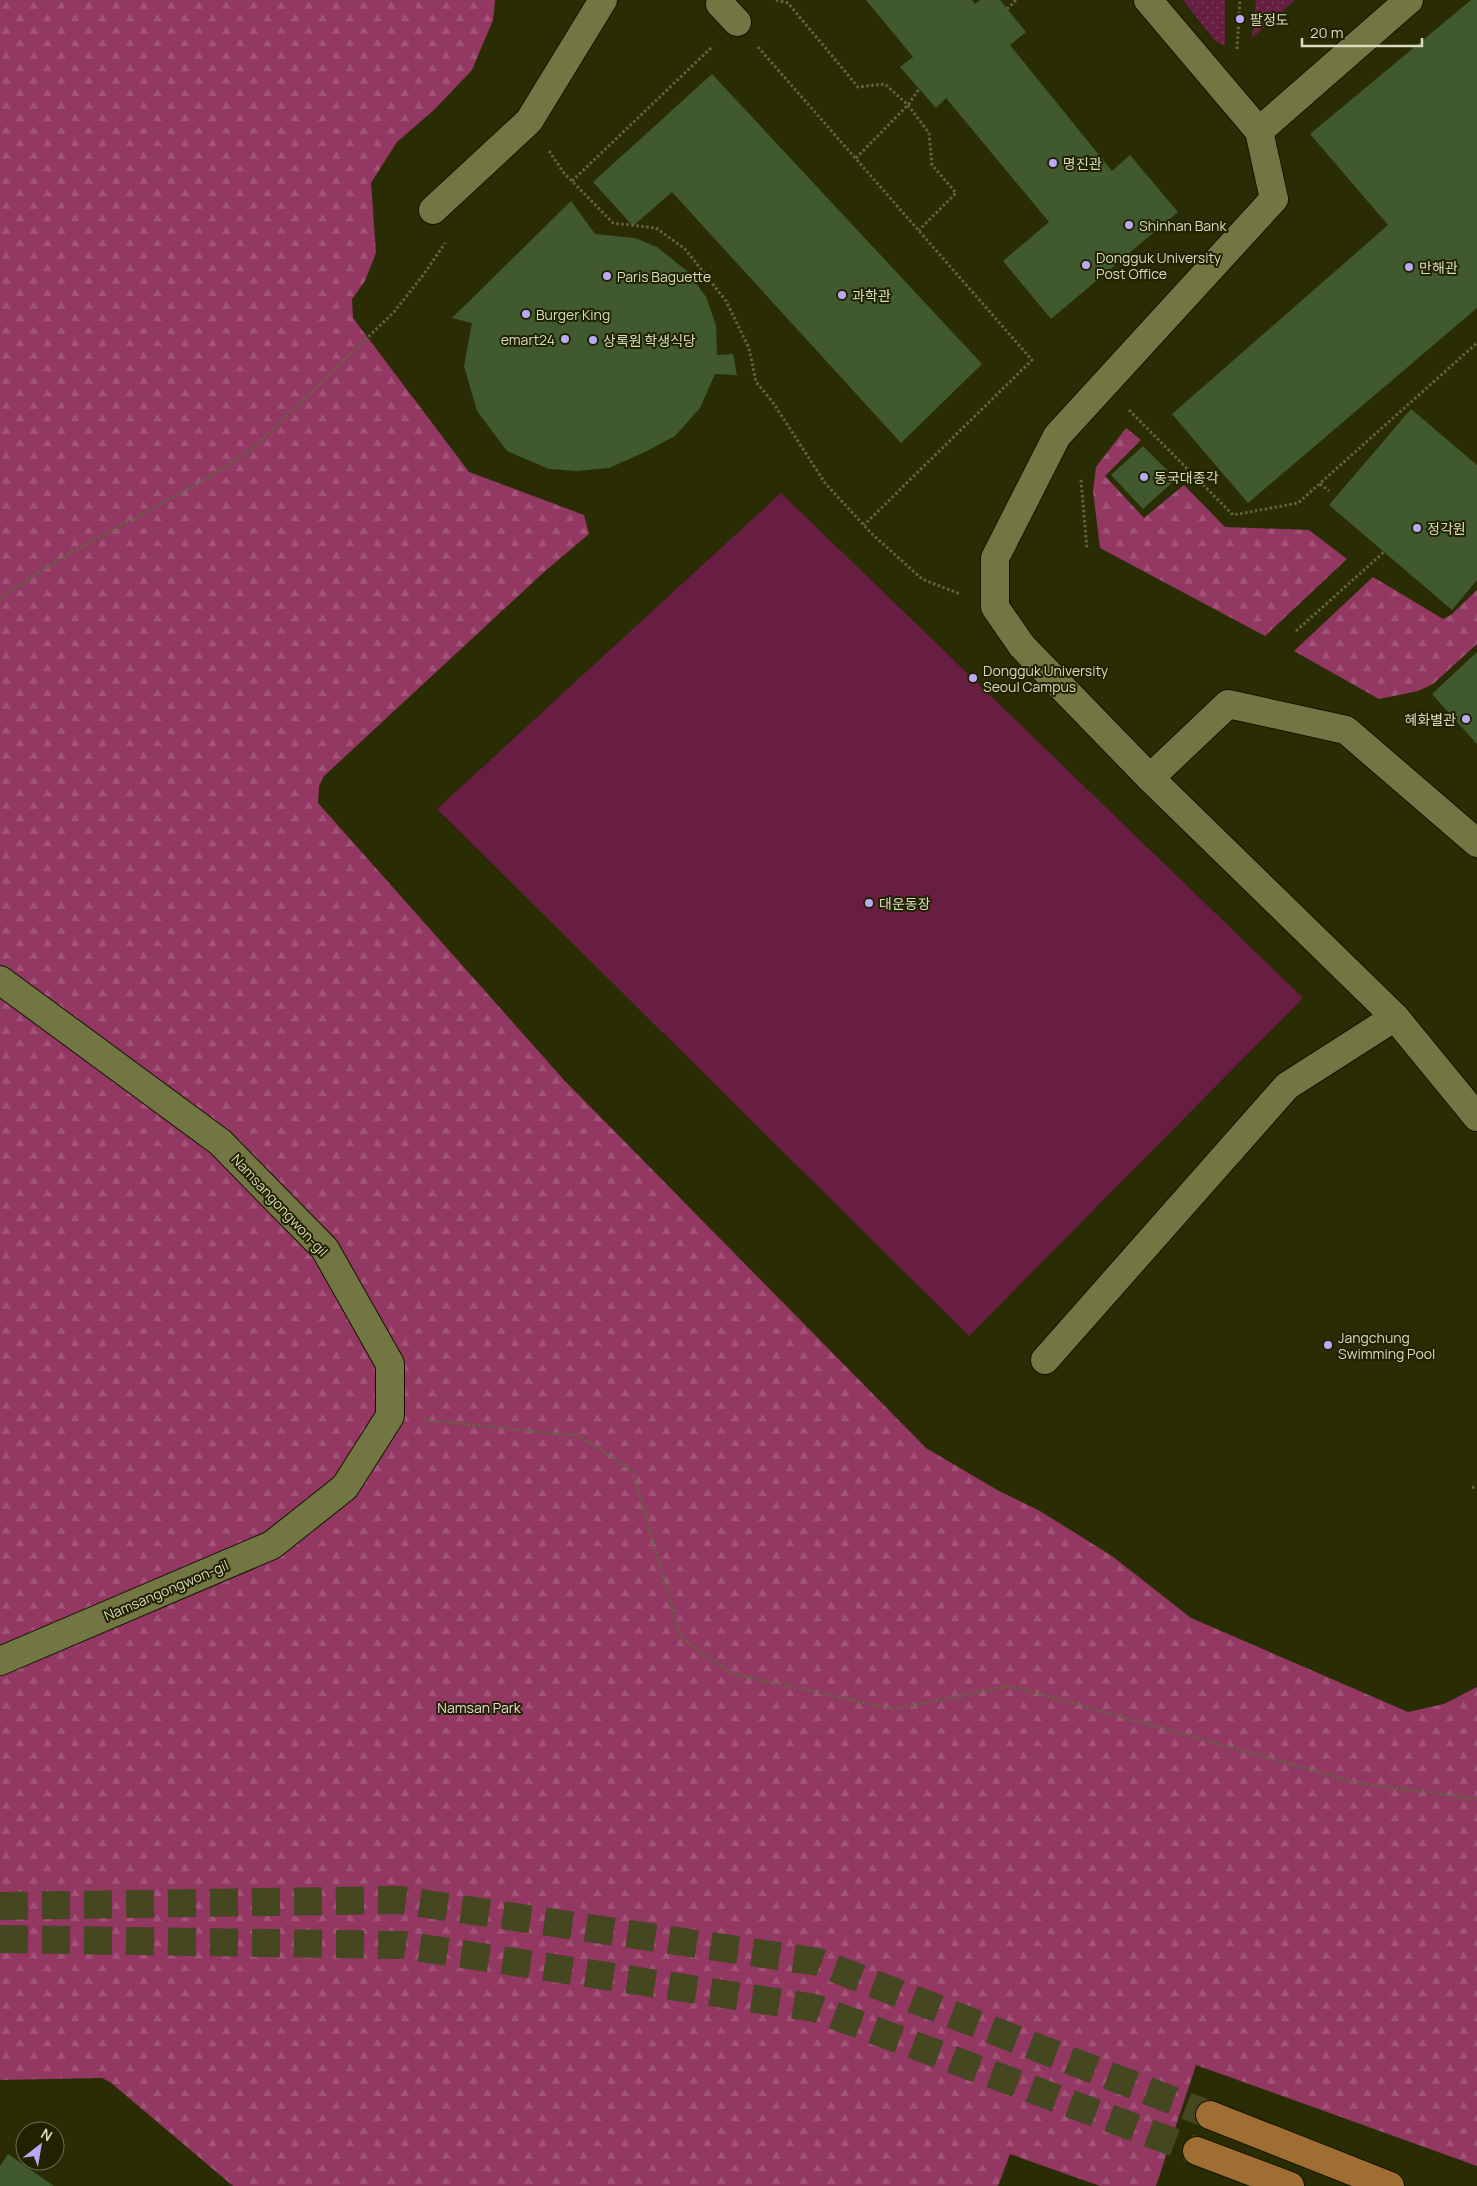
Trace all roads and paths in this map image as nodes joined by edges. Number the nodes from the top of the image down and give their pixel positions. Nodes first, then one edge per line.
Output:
1 (603, 0) edge
2 (776, 0) edge
3 (1016, 0) edge
4 (1148, 0) edge
5 (1240, 0) edge
6 (1409, 0) edge
7 (1007, 9) dead end
8 (1215, 80) junction
9 (919, 89) dead end
10 (908, 105) junction
11 (529, 121) junction
12 (1259, 131) junction
13 (856, 158) junction
14 (572, 181) junction
15 (433, 210) dead end
16 (919, 230) junction
17 (449, 237) dead end
18 (1477, 343) edge
19 (1104, 384) junction
20 (1081, 480) dead end
21 (1320, 484) junction
22 (1329, 491) dead end
23 (864, 525) junction
24 (1087, 549) dead end
25 (1384, 552) dead end
26 (0, 598) edge
27 (995, 607) junction
28 (1296, 631) dead end
29 (1150, 778) junction
30 (1477, 843) edge
31 (0, 980) edge
32 (1395, 1017) junction
33 (1477, 1118) edge
34 (1044, 1360) dead end
35 (390, 1416) junction
36 (1472, 1487) dead end
37 (1477, 1488) edge
38 (0, 1661) edge
39 (1477, 1799) edge
40 (1210, 2115) tunnel mouth
41 (1197, 2151) tunnel mouth
42 (1290, 2186) edge
43 (1390, 2186) edge

1 - 11 street
2 - 10 path
3 - 7 path
4 - 8 street
5 - 8 path
6 - 12 street
8 - 12 street
9 - 10 path
10 - 13 path
10 - 16 path
11 - 14 path
11 - 15 street
12 - 19 street
13 - 14 path
13 - 16 path
14 - 23 path
16 - 23 path
17 - 26 path
18 - 21 path
19 - 21 path
19 - 27 street
20 - 24 path
21 - 22 path
23 - 27 path
25 - 28 path
27 - 29 street
29 - 30 street
29 - 32 street
31 - 35 street, Namsangongwon-gil
32 - 33 street
32 - 34 street
35 - 38 street, Namsangongwon-gil
35 - 39 path
36 - 37 path
40 - 43 main road
41 - 42 main road

